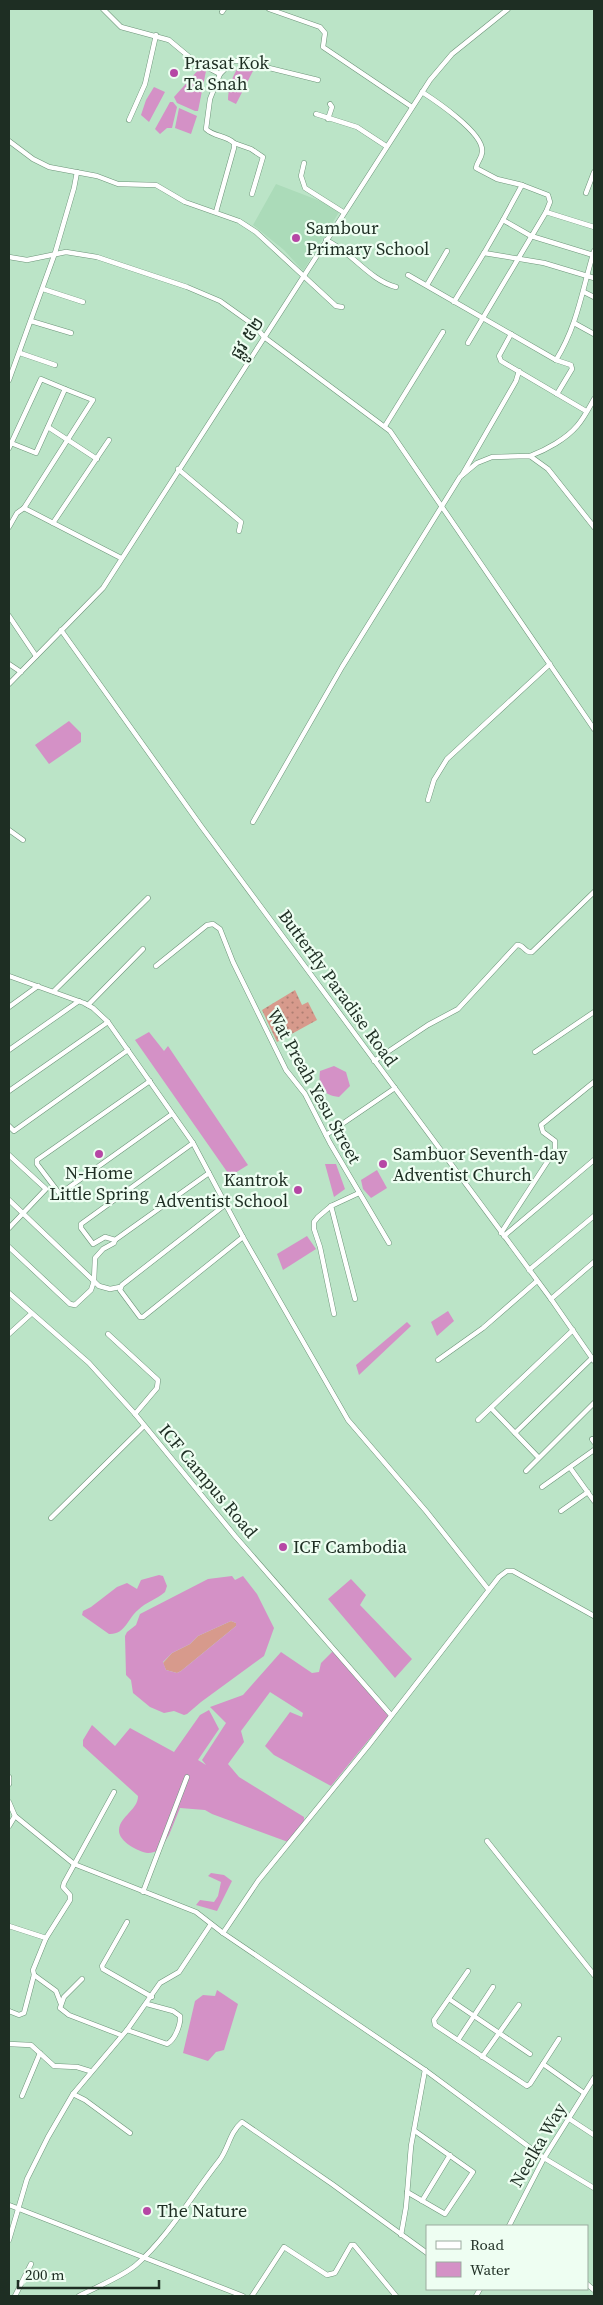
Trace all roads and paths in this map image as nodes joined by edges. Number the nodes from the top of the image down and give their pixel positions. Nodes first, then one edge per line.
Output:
1 (103, 9) edge
2 (269, 9) edge
3 (508, 9) edge
4 (156, 36) junction
5 (220, 74) junction
6 (318, 80) dead end
7 (422, 92) junction
8 (330, 104) dead end
9 (412, 107) junction
10 (316, 114) dead end
11 (328, 118) junction
12 (129, 120) dead end
13 (9, 141) edge
14 (234, 144) junction
15 (386, 146) junction
16 (304, 163) dead end
17 (76, 172) junction
18 (594, 172) edge
19 (522, 185) junction
20 (586, 193) dead end
21 (252, 194) dead end
22 (216, 212) junction
23 (343, 212) junction
24 (546, 212) junction
25 (503, 220) junction
26 (594, 228) edge
27 (531, 236) junction
28 (326, 240) junction
29 (447, 251) dead end
30 (55, 252) junction
31 (594, 253) edge
32 (484, 254) junction
33 (9, 257) edge
34 (519, 259) junction
35 (408, 275) dead end
36 (588, 276) junction
37 (304, 277) junction
38 (594, 278) edge
39 (428, 285) junction
40 (396, 287) dead end
41 (43, 289) junction
42 (584, 292) junction
43 (594, 297) edge
44 (83, 302) dead end
45 (454, 302) junction
46 (342, 307) dead end
47 (483, 318) junction
48 (31, 321) junction
49 (574, 323) junction
50 (443, 332) dead end
51 (71, 333) dead end
52 (511, 334) junction
53 (594, 334) edge
54 (264, 337) junction
55 (468, 343) dead end
56 (20, 353) junction
57 (556, 360) junction
58 (56, 365) dead end
59 (519, 371) junction
60 (9, 380) edge
61 (65, 389) junction
62 (557, 394) junction
63 (594, 399) edge
64 (586, 412) junction
65 (385, 426) junction
66 (48, 427) junction
67 (68, 440) junction
68 (109, 440) dead end
69 (10, 446) edge
70 (530, 456) junction
71 (96, 459) junction
72 (178, 469) junction
73 (460, 477) junction
74 (440, 506) junction
75 (24, 508) junction
76 (53, 523) junction
77 (9, 527) edge
78 (594, 527) edge
79 (239, 531) dead end
80 (121, 558) junction
81 (9, 616) edge
82 (61, 630) junction
83 (36, 656) junction
84 (9, 664) edge
85 (550, 664) junction
86 (20, 672) junction
87 (9, 684) edge
88 (594, 729) edge
89 (428, 800) dead end
90 (253, 822) dead end
91 (9, 830) edge
92 (23, 840) dead end
93 (594, 892) edge
94 (148, 898) dead end
95 (143, 949) dead end
96 (156, 966) dead end
97 (9, 976) edge
98 (38, 986) junction
99 (54, 992) junction
100 (79, 1001) junction
101 (88, 1005) junction
102 (9, 1007) edge
103 (594, 1012) edge
104 (108, 1022) junction
105 (9, 1050) edge
106 (128, 1050) junction
107 (535, 1052) dead end
108 (374, 1061) junction
109 (150, 1082) junction
110 (594, 1082) edge
111 (395, 1088) junction
112 (9, 1092) edge
113 (172, 1114) junction
114 (9, 1126) edge
115 (326, 1135) junction
116 (193, 1143) junction
117 (9, 1155) edge
118 (594, 1160) edge
119 (209, 1173) junction
120 (359, 1193) junction
121 (9, 1200) edge
122 (226, 1204) junction
123 (331, 1206) junction
124 (24, 1213) junction
125 (594, 1216) edge
126 (9, 1228) edge
127 (502, 1234) junction
128 (243, 1238) junction
129 (115, 1240) junction
130 (389, 1243) dead end
131 (9, 1247) edge
132 (594, 1262) edge
133 (529, 1270) junction
134 (94, 1281) junction
135 (537, 1281) junction
136 (120, 1287) junction
137 (9, 1293) edge
138 (551, 1299) junction
139 (355, 1300) dead end
140 (32, 1314) junction
141 (334, 1314) dead end
142 (573, 1330) junction
143 (9, 1334) edge
144 (108, 1334) dead end
145 (438, 1360) dead end
146 (593, 1360) edge
147 (594, 1403) edge
148 (491, 1408) junction
149 (135, 1414) junction
150 (478, 1420) dead end
151 (144, 1426) junction
152 (515, 1433) junction
153 (594, 1450) edge
154 (538, 1457) junction
155 (571, 1469) junction
156 (526, 1471) dead end
157 (542, 1487) dead end
158 (588, 1492) junction
159 (594, 1501) edge
160 (561, 1511) dead end
161 (52, 1518) dead end
162 (488, 1589) junction
163 (594, 1616) edge
164 (391, 1715) junction
165 (9, 1777) edge
166 (187, 1777) dead end
167 (9, 1784) edge
168 (114, 1792) dead end
169 (9, 1802) edge
170 (15, 1816) junction
171 (9, 1826) edge
172 (487, 1842) dead end
173 (74, 1864) junction
174 (143, 1892) junction
175 (127, 1922) dead end
176 (211, 1924) junction
177 (9, 1926) edge
178 (223, 1933) junction
179 (46, 1938) junction
180 (468, 1971) dead end
181 (34, 1975) junction
182 (594, 1975) edge
183 (82, 1979) dead end
184 (494, 1987) dead end
185 (152, 1997) junction
186 (449, 1999) junction
187 (61, 2004) junction
188 (147, 2004) junction
189 (519, 2005) dead end
190 (9, 2011) edge
191 (474, 2016) junction
192 (127, 2030) junction
193 (499, 2033) junction
194 (121, 2035) junction
195 (559, 2039) dead end
196 (458, 2040) junction
197 (9, 2044) edge
198 (40, 2053) junction
199 (530, 2054) dead end
200 (482, 2057) junction
201 (544, 2064) junction
202 (425, 2070) junction
203 (90, 2071) junction
204 (594, 2078) edge
205 (584, 2093) junction
206 (73, 2094) junction
207 (22, 2096) dead end
208 (568, 2118) junction
209 (415, 2131) junction
210 (130, 2133) dead end
211 (594, 2135) edge
212 (450, 2155) junction
213 (544, 2158) junction
214 (594, 2188) edge
215 (407, 2192) junction
216 (422, 2201) junction
217 (9, 2205) edge
218 (20, 2209) junction
219 (510, 2224) edge
220 (401, 2235) junction
221 (9, 2240) edge
222 (426, 2252) edge
223 (144, 2256) junction
224 (31, 2264) dead end
225 (478, 2290) edge
226 (15, 2296) edge
227 (79, 2296) edge
228 (243, 2296) edge
229 (252, 2296) edge
230 (396, 2296) edge
231 (476, 2296) edge

1 - 4 street
2 - 9 street
3 - 7 street, ផ្លូវ ៥២
4 - 5 street
4 - 12 street
5 - 6 street
5 - 14 street
7 - 9 street, ផ្លូវ ៥២
7 - 19 street
8 - 11 street
9 - 15 street, ផ្លូវ ៥២
10 - 11 street
11 - 15 street
13 - 17 street
14 - 21 street
14 - 22 street
15 - 23 street, ផ្លូវ ៥២
16 - 23 street
17 - 22 street
17 - 30 street
18 - 20 street
19 - 24 street
19 - 25 street
22 - 37 street
23 - 28 street, ផ្លូវ ៥២
24 - 26 street
24 - 27 street
25 - 27 street
25 - 32 street
27 - 31 street
27 - 34 street
28 - 37 street, ផ្លូវ ៥២
28 - 40 street
29 - 39 street
30 - 33 street
30 - 41 street
30 - 54 street
31 - 36 street
32 - 34 street
32 - 45 street
34 - 36 street
34 - 47 street
35 - 39 street
36 - 38 street
36 - 42 street
37 - 46 street
37 - 54 street, ផ្លូវ ៥២
39 - 45 street
41 - 44 street
41 - 48 street
42 - 43 street
42 - 49 street
45 - 47 street
47 - 52 street
47 - 55 street
48 - 51 street
48 - 56 street
49 - 53 street
49 - 57 street
50 - 65 street
52 - 57 street
52 - 59 street
54 - 65 street
54 - 72 street, ផ្លូវ ៥២
56 - 58 street
56 - 60 street
57 - 62 street
59 - 62 street
59 - 73 street
61 - 66 street
61 - 67 street
61 - 69 street
62 - 64 street
63 - 64 street
64 - 70 street
65 - 74 street
66 - 67 street
66 - 69 street
67 - 71 street
67 - 75 street
68 - 71 street
70 - 73 street
70 - 78 street
71 - 76 street
72 - 79 street
72 - 80 street, ផ្លូវ ៥២
73 - 74 street
74 - 85 street
74 - 90 street
75 - 76 street
75 - 77 street
76 - 80 street
80 - 82 street, ផ្លូវ ៥២
81 - 83 street
82 - 83 street, ផ្លូវ ៥២
82 - 108 street, Butterfly Paradise Road
83 - 86 street, ផ្លូវ ៥២
84 - 86 street
85 - 88 street
85 - 89 street
86 - 87 street, ផ្លូវ ៥២
91 - 92 street
93 - 108 street
94 - 99 street
95 - 101 street
96 - 115 street, Wat Preah Yesu Street
97 - 98 street
98 - 99 street
98 - 102 street
99 - 100 street
100 - 101 street
100 - 105 street
101 - 104 street
103 - 107 street
104 - 106 street
104 - 112 street
106 - 109 street
106 - 114 street
108 - 111 street, Butterfly Paradise Road
109 - 113 street
109 - 113 street
110 - 127 street
111 - 115 street
111 - 127 street, Butterfly Paradise Road
113 - 116 street
115 - 120 street, Wat Preah Yesu Street
116 - 119 street
116 - 129 street
117 - 124 street
118 - 127 street
119 - 122 street
119 - 129 street
120 - 123 street
120 - 130 street, Wat Preah Yesu Street
121 - 124 street
122 - 128 street
122 - 136 street
123 - 139 street
123 - 141 street
124 - 126 street
124 - 134 street
125 - 133 street
127 - 133 street, Butterfly Paradise Road
128 - 136 street
128 - 162 street
129 - 134 street
131 - 134 street
132 - 138 street
133 - 135 street, Butterfly Paradise Road
134 - 136 street
135 - 138 street, Butterfly Paradise Road
135 - 145 street
137 - 140 street, ICF Campus Road
138 - 142 street, Butterfly Paradise Road
140 - 143 street
140 - 149 street, ICF Campus Road
142 - 146 street, Butterfly Paradise Road
142 - 148 street
144 - 149 street
146 - 152 street
147 - 154 street
148 - 150 street
148 - 152 street
149 - 151 street, ICF Campus Road
151 - 161 street
151 - 164 street, ICF Campus Road
152 - 154 street
153 - 155 street
154 - 156 street
155 - 157 street
155 - 158 street
158 - 159 street
158 - 160 street
162 - 163 street
162 - 164 street
164 - 178 street
165 - 167 street
166 - 174 street
168 - 173 street
169 - 170 street
170 - 171 street
170 - 173 street
172 - 182 street
173 - 174 street
173 - 179 street
174 - 176 street
175 - 185 street
176 - 178 street
176 - 185 street
177 - 179 street
178 - 202 street
179 - 181 street
180 - 186 street
181 - 187 street
181 - 190 street
183 - 187 street
184 - 191 street
185 - 188 street
186 - 191 street
186 - 196 street
187 - 194 street
188 - 192 street
188 - 192 street
189 - 193 street
191 - 193 street
191 - 196 street
192 - 194 street
193 - 199 street
193 - 200 street
194 - 203 street
195 - 201 street
196 - 200 street
197 - 198 street
198 - 203 street
198 - 207 street
200 - 201 street
201 - 205 street
202 - 209 street
202 - 213 street
203 - 206 street
204 - 205 street, Neelka Way
205 - 208 street, Neelka Way
206 - 210 street
206 - 218 street
208 - 211 street
208 - 213 street, Neelka Way
209 - 212 street
209 - 215 street
212 - 216 street
212 - 216 street
213 - 214 street
213 - 219 street, Neelka Way
215 - 216 street
215 - 220 street
217 - 218 street
218 - 221 street
218 - 223 street
220 - 222 street
220 - 223 street
223 - 227 street
223 - 228 street
224 - 226 street
225 - 231 street
229 - 230 street

